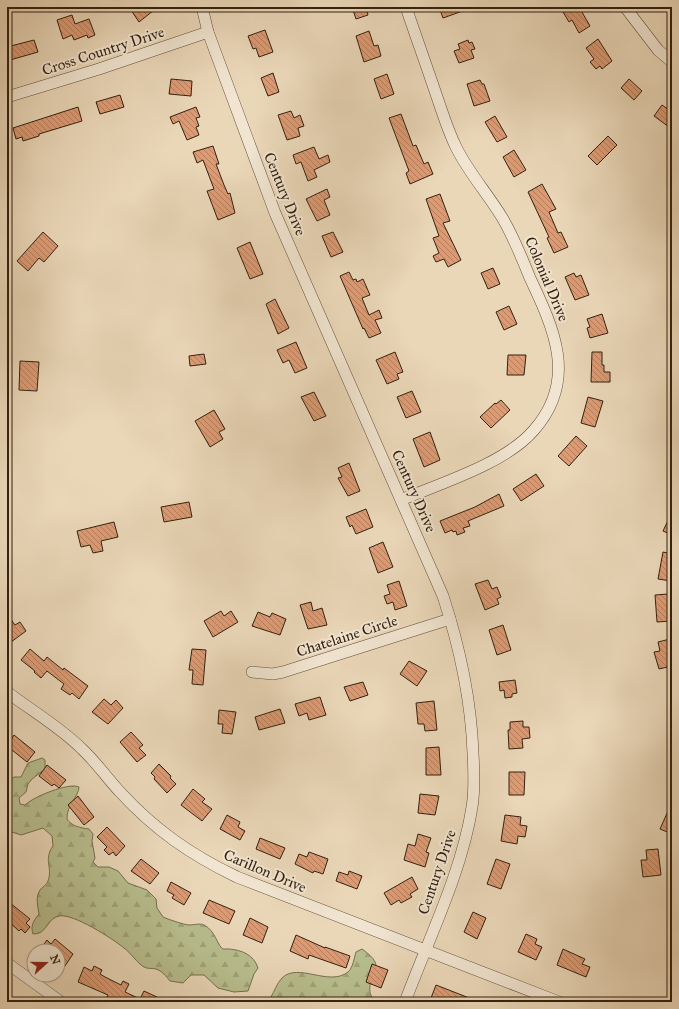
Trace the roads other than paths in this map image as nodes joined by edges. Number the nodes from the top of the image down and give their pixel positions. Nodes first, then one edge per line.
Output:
1 (202, 7) edge
2 (406, 7) edge
3 (625, 7) edge
4 (208, 32) junction
5 (672, 62) edge
6 (7, 97) edge
7 (401, 500) junction
8 (450, 619) junction
9 (252, 672) dead end
10 (7, 692) edge
11 (424, 951) junction
12 (7, 963) edge
13 (61, 1002) edge
14 (405, 1002) edge
15 (559, 1002) edge

1 - 4 street, Century Drive
2 - 7 street, Colonial Drive
3 - 5 street
4 - 6 street, Cross Country Drive
4 - 7 street, Century Drive
7 - 8 street, Century Drive
8 - 9 street, Chatelaine Circle
8 - 11 street, Century Drive
10 - 11 street, Carillon Drive
11 - 14 street, Century Drive
11 - 15 street, Carillon Drive
12 - 13 street

